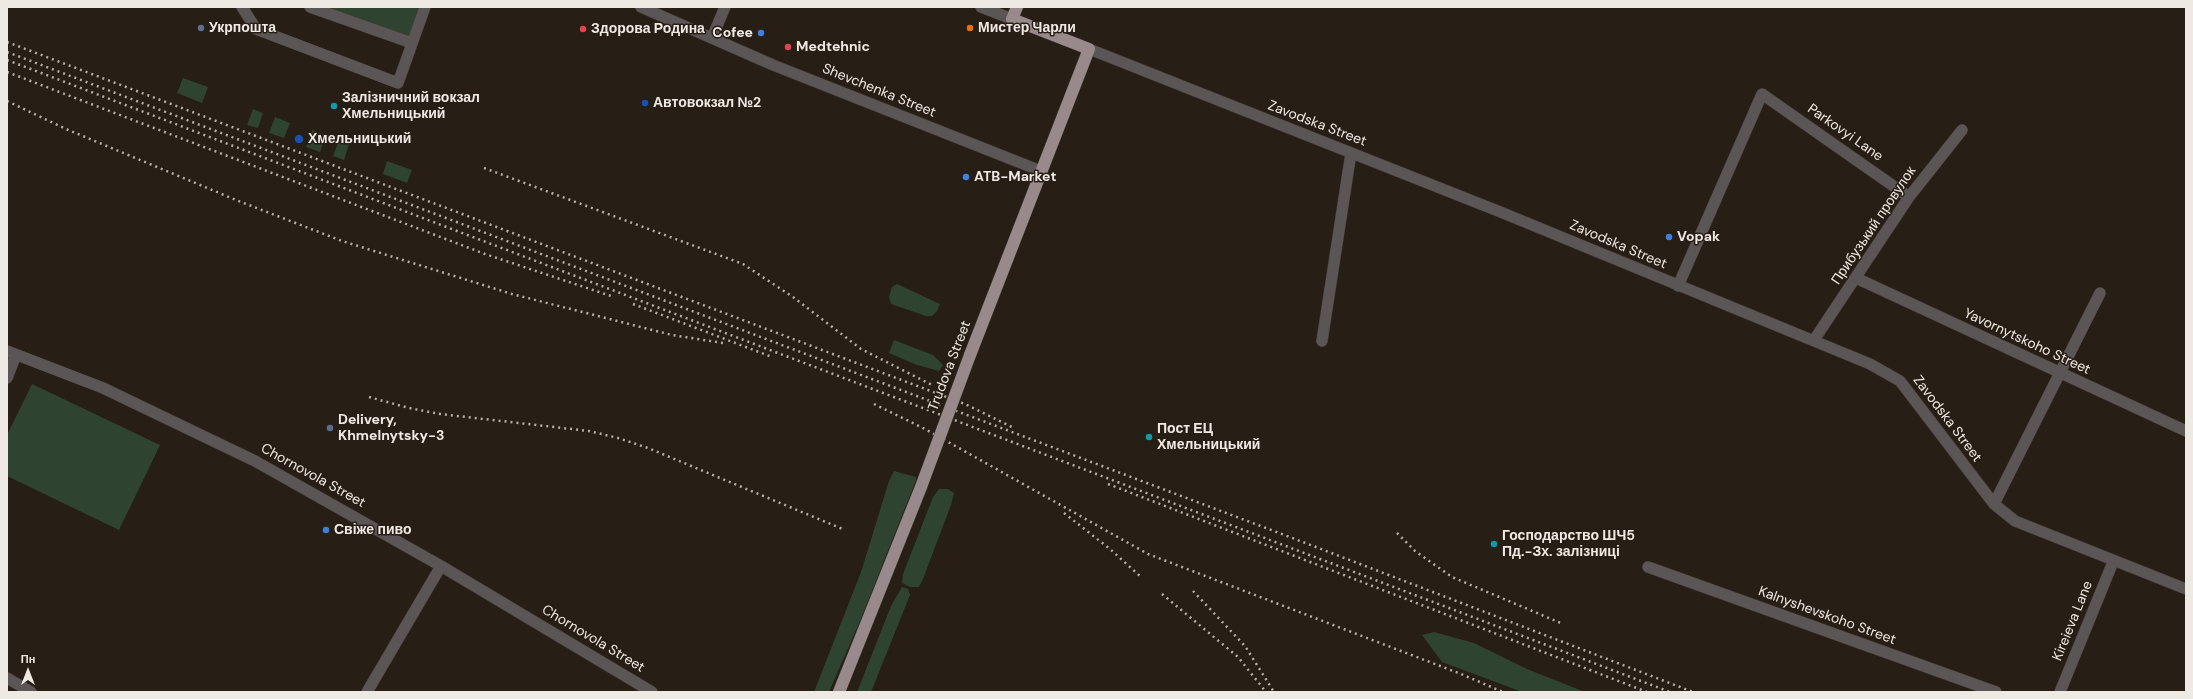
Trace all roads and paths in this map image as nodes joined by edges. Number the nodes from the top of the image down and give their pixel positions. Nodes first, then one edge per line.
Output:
1 (242, 7) edge
2 (310, 7) edge
3 (426, 7) edge
4 (641, 7) edge
5 (725, 7) edge
6 (981, 7) edge
7 (1017, 7) edge
8 (658, 10) edge
9 (1012, 19) junction
10 (712, 38) junction
11 (412, 43) junction
12 (1088, 49) junction
13 (1962, 130) dead end
14 (1351, 153) junction
15 (1041, 171) junction
16 (1909, 197) junction
17 (1856, 278) junction
18 (1678, 286) junction
19 (2100, 293) dead end
20 (1814, 340) junction
21 (1322, 341) dead end
22 (12, 353) edge
23 (2058, 373) junction
24 (7, 378) edge
25 (2186, 431) edge
26 (1994, 504) junction
27 (2113, 562) junction
28 (441, 566) junction
29 (1648, 566) dead end
30 (2186, 589) edge
31 (7, 678) edge
32 (31, 692) edge
33 (367, 692) edge
34 (652, 692) edge
35 (840, 692) edge
36 (1996, 692) edge
37 (2060, 692) edge

1 - 11 street
2 - 11 street
3 - 11 street
4 - 8 street, Shevchenka Street
5 - 10 street
6 - 9 street, Zavodska Street
7 - 9 main road
8 - 10 street, Shevchenka Street
9 - 12 main road, Zavodska Street
10 - 15 street, Shevchenka Street
12 - 14 street, Zavodska Street
12 - 15 main road, Trudova Street
13 - 16 street, Прибузький провулок
14 - 18 street, Zavodska Street
14 - 21 street
15 - 35 main road, Trudova Street, bridge
16 - 17 street, Прибузький провулок
16 - 18 street, Parkovyi Lane
17 - 20 street, Прибузький провулок
17 - 23 street, Yavornytskoho Street
18 - 20 street, Zavodska Street
19 - 23 street
20 - 26 street, Zavodska Street
22 - 24 street
22 - 28 street, Chornovola Street
23 - 25 street, Yavornytskoho Street
23 - 26 street
26 - 27 street, Zavodska Street
27 - 30 street, Zavodska Street
27 - 37 street, Kireieva Lane
28 - 33 street
28 - 34 street, Chornovola Street
29 - 36 street, Kalnyshevskoho Street
31 - 32 street

